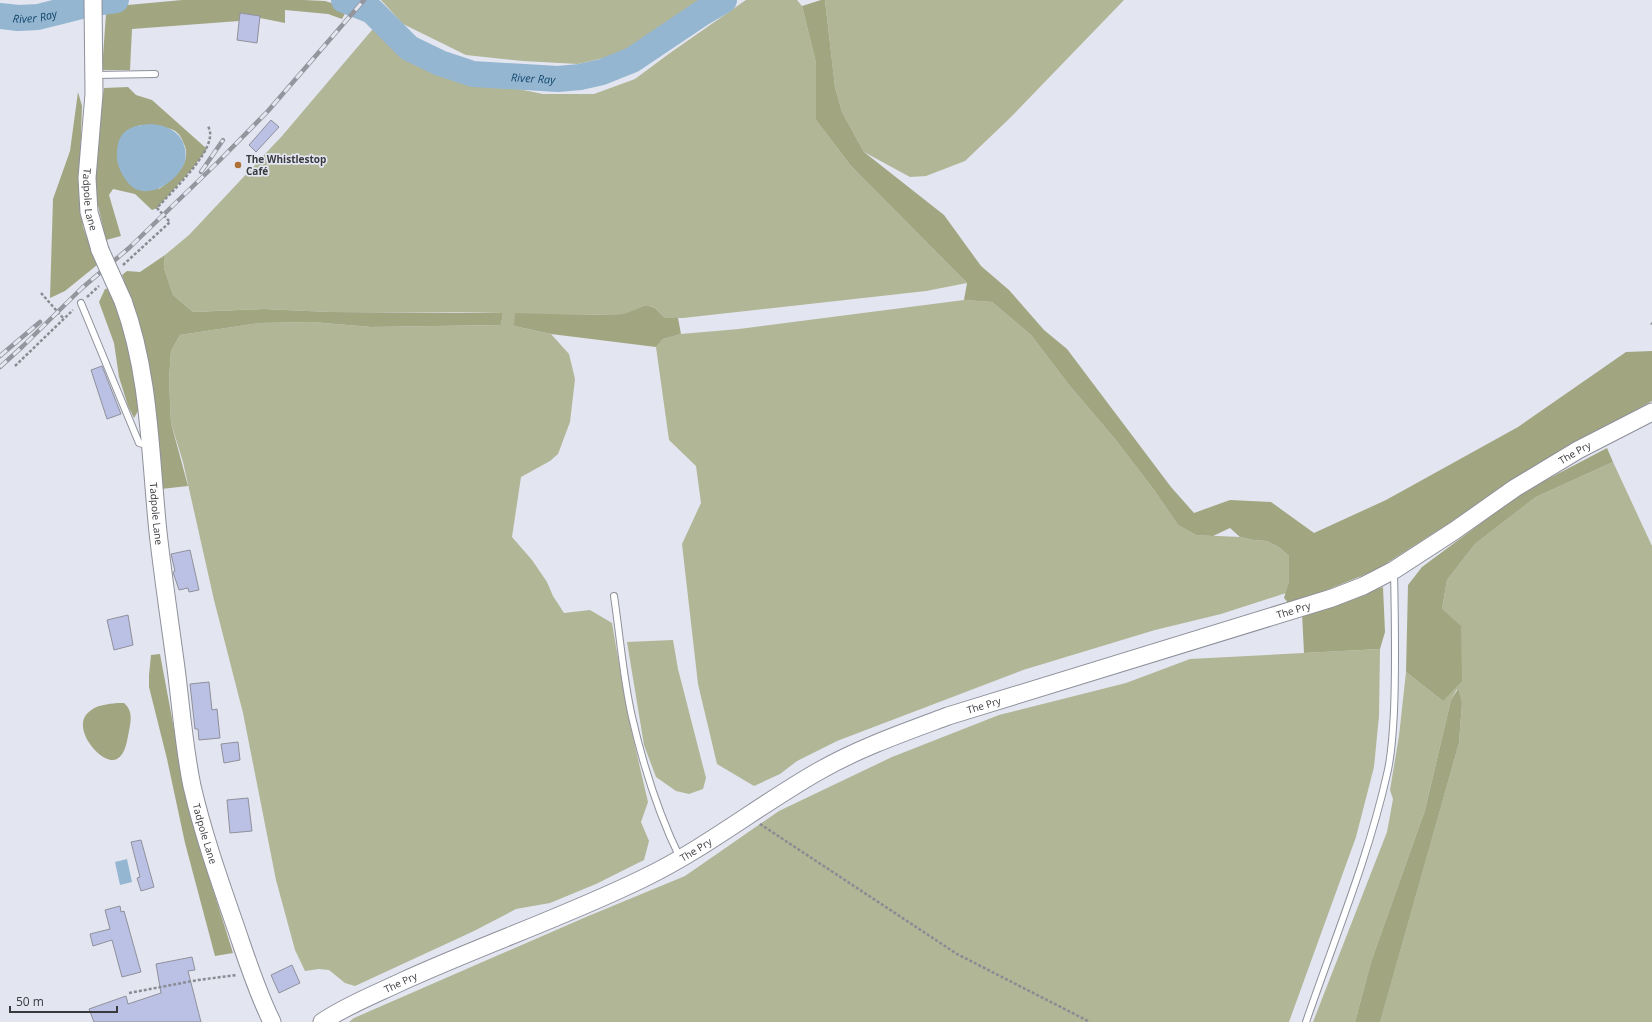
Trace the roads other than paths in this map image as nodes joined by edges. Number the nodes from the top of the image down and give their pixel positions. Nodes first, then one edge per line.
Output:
1 (93, 0) edge
2 (154, 74) dead end
3 (95, 75) junction
4 (81, 303) road end
5 (1652, 412) edge
6 (150, 446) junction
7 (1394, 570) junction
8 (614, 596) dead end
9 (680, 858) junction
10 (272, 1022) edge
11 (322, 1022) edge
12 (1306, 1022) edge

1 - 3 main road, Tadpole Lane
2 - 3 lane
3 - 6 main road, Tadpole Lane, bridge
4 - 6 lane
5 - 7 main road, The Pry
6 - 10 main road, Tadpole Lane
7 - 9 main road, The Pry
7 - 12 lane
8 - 9 lane
9 - 11 main road, The Pry

